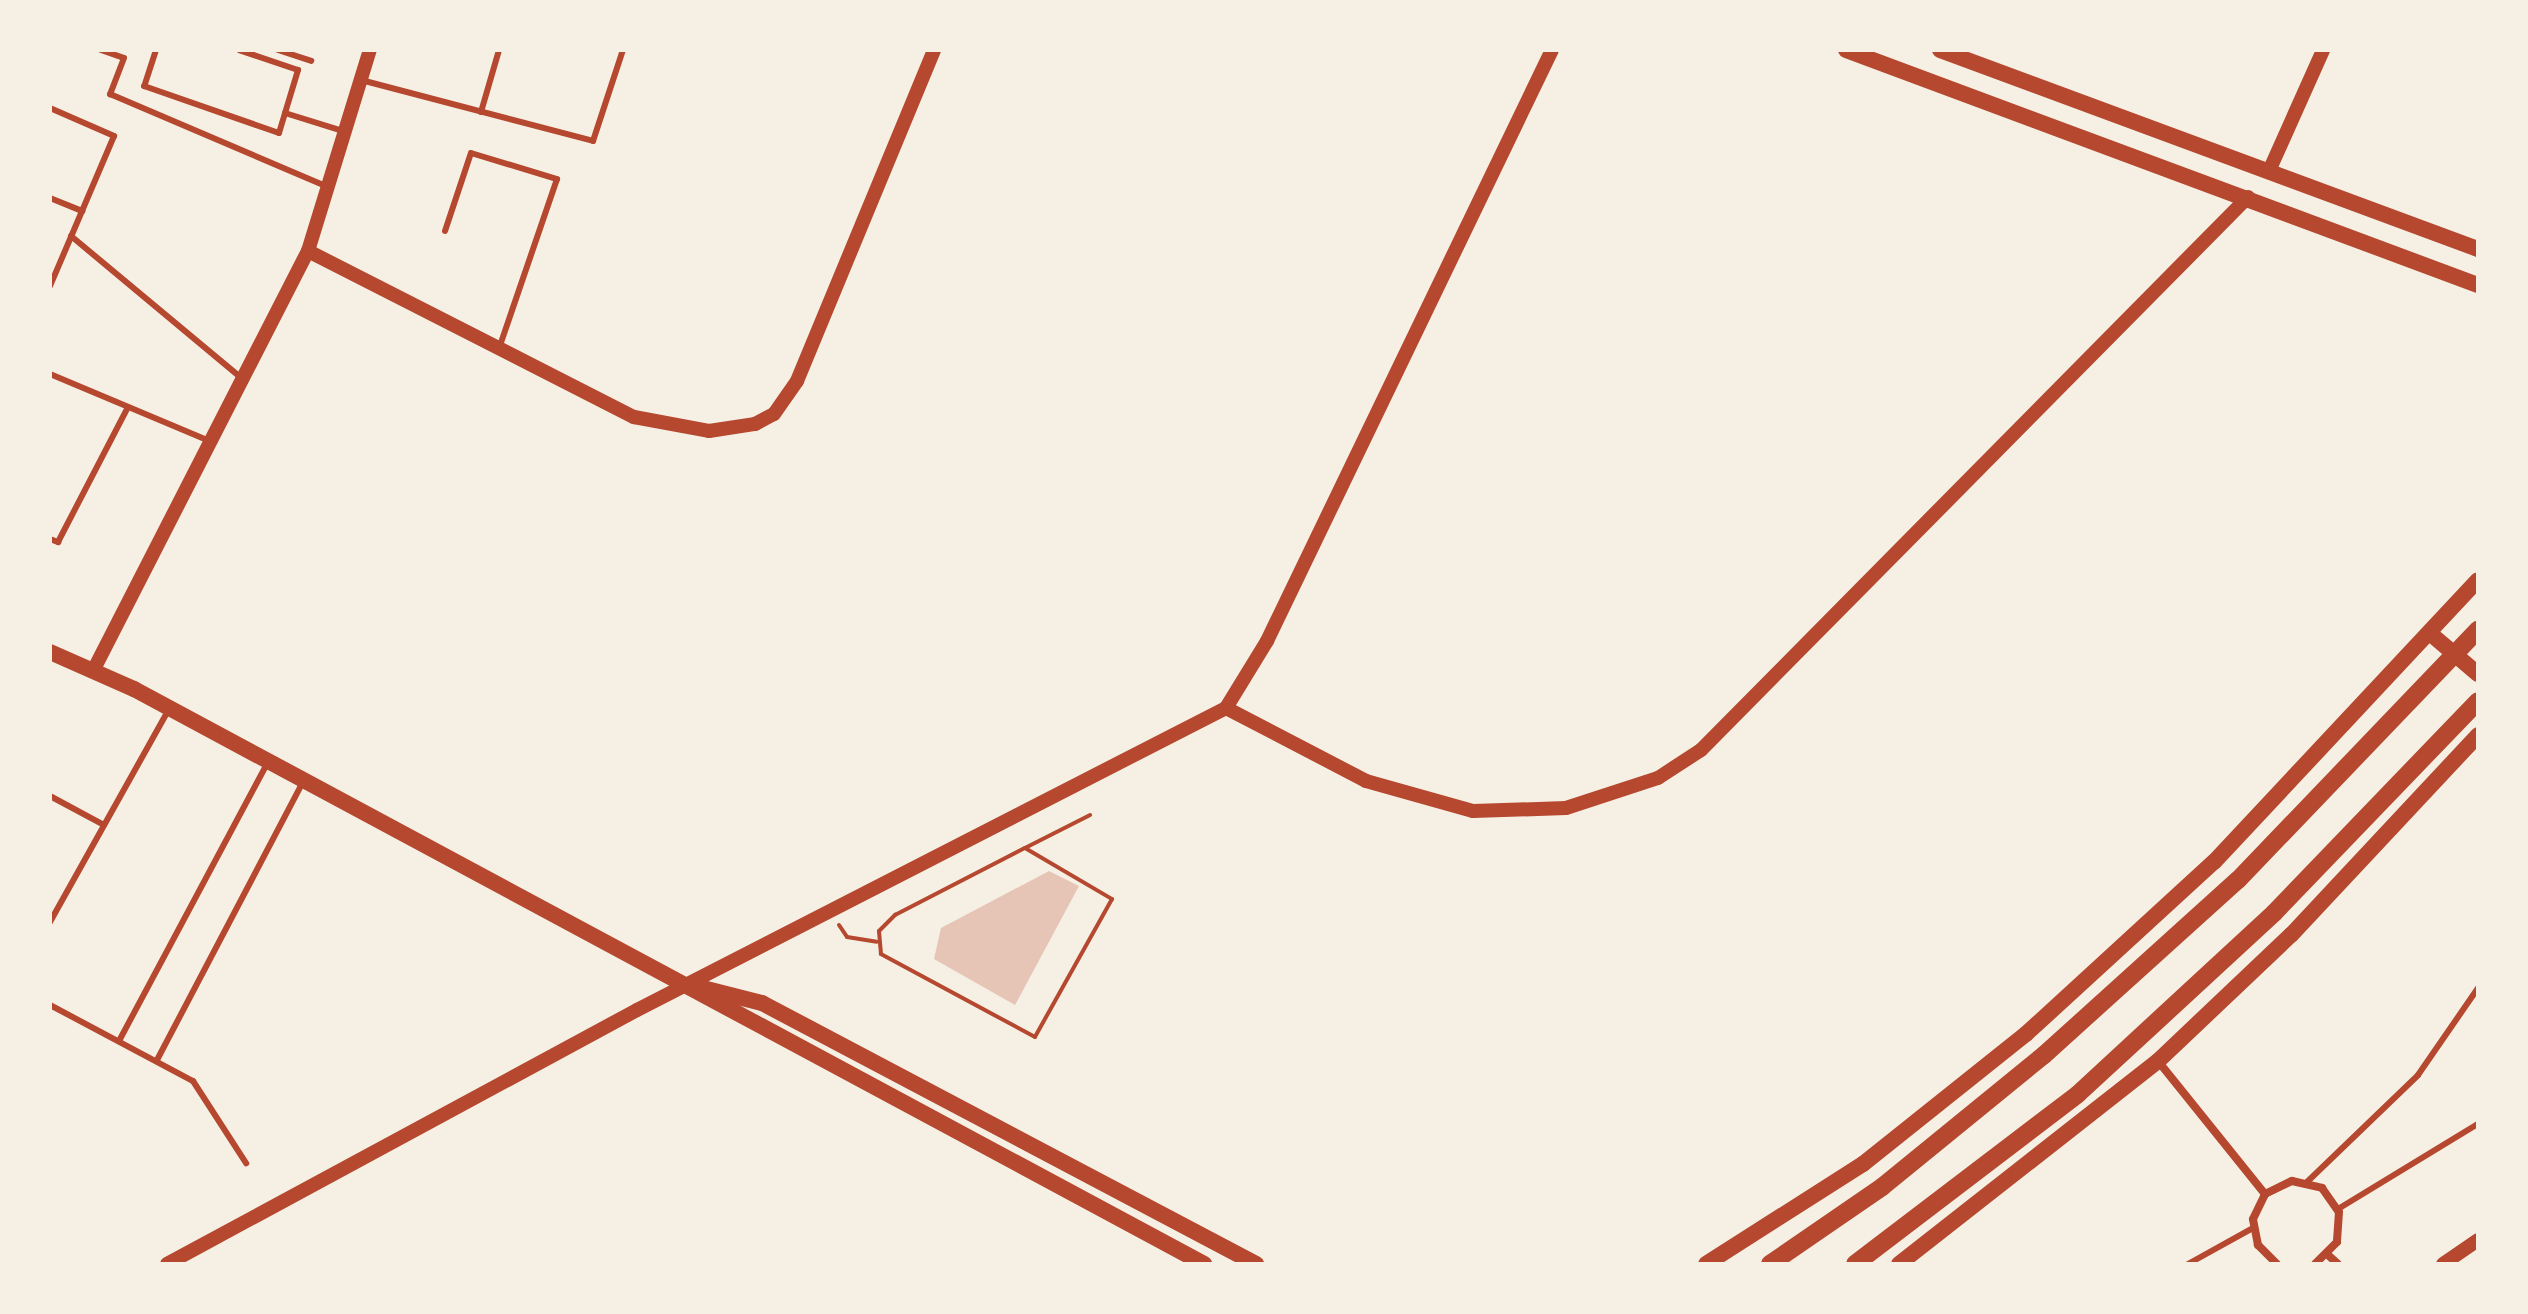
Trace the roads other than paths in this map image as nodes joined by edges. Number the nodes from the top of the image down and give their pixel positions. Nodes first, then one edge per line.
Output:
1 (101, 50) edge
2 (156, 50) edge
3 (239, 50) edge
4 (278, 50) edge
5 (370, 50) edge
6 (499, 50) edge
7 (623, 50) edge
8 (934, 50) edge
9 (1552, 50) edge
10 (1846, 50) edge
11 (1940, 50) edge
12 (2323, 50) edge
13 (311, 61) dead end
14 (361, 80) junction
15 (50, 108) edge
16 (481, 112) junction
17 (285, 113) junction
18 (346, 132) junction
19 (2269, 171) junction
20 (329, 187) junction
21 (2248, 197) junction
22 (50, 198) edge
23 (82, 211) junction
24 (445, 231) dead end
25 (71, 236) junction
26 (2478, 249) edge
27 (308, 251) junction
28 (2478, 285) edge
29 (50, 286) edge
30 (499, 348) junction
31 (50, 374) edge
32 (243, 379) junction
33 (128, 407) junction
34 (211, 442) junction
35 (50, 539) edge
36 (2478, 580) edge
37 (2478, 630) edge
38 (2432, 635) junction
39 (50, 652) edge
40 (93, 671) junction
41 (2478, 674) edge
42 (2478, 701) edge
43 (1226, 708) junction
44 (170, 709) junction
45 (2478, 735) edge
46 (268, 762) junction
47 (304, 780) junction
48 (50, 796) edge
49 (104, 825) junction
50 (51, 917) edge
51 (689, 985) junction
52 (2478, 988) edge
53 (50, 1005) edge
54 (119, 1041) junction
55 (157, 1060) junction
56 (2158, 1061) junction
57 (2478, 1124) edge
58 (246, 1163) dead end
59 (2307, 1182) junction
60 (2265, 1194) junction
61 (2338, 1209) junction
62 (2253, 1228) junction
63 (2478, 1240) edge
64 (2328, 1255) junction
65 (167, 1264) edge
66 (1204, 1264) edge
67 (1256, 1264) edge
68 (1706, 1264) edge
69 (1770, 1264) edge
70 (1855, 1264) edge
71 (1899, 1264) edge
72 (2188, 1264) edge
73 (2277, 1264) edge
74 (2315, 1264) edge
75 (2338, 1264) edge
76 (2443, 1264) edge

1 - 20 lane
2 - 17 lane
3 - 17 lane
4 - 13 lane
5 - 14 street
6 - 16 lane
7 - 16 lane
8 - 30 street
9 - 43 street
10 - 21 main road
11 - 19 main road
12 - 19 street
14 - 16 lane
14 - 18 street
15 - 23 lane
17 - 18 lane
18 - 20 street
19 - 26 main road
20 - 27 street
21 - 28 main road
21 - 43 street
22 - 23 lane
23 - 25 lane
24 - 30 lane
25 - 29 lane
25 - 32 lane
27 - 30 street
27 - 32 street
31 - 33 lane
32 - 34 street
33 - 34 lane
33 - 35 lane
34 - 40 street
36 - 38 main road
37 - 69 highway
38 - 41 main road
38 - 68 main road
39 - 40 main road
40 - 44 main road
42 - 70 highway
43 - 51 street
44 - 46 main road
44 - 49 lane
45 - 56 main road
46 - 47 main road
46 - 54 lane
47 - 51 main road
47 - 55 lane
48 - 49 lane
49 - 50 lane
51 - 65 street
51 - 66 main road
51 - 67 main road
52 - 59 lane
53 - 54 lane
54 - 55 lane
55 - 58 lane
56 - 60 street
56 - 71 main road
57 - 61 lane
59 - 60 street
59 - 61 street
60 - 62 street
61 - 64 street
62 - 72 lane
62 - 73 street
63 - 76 street
64 - 74 street
64 - 75 street

